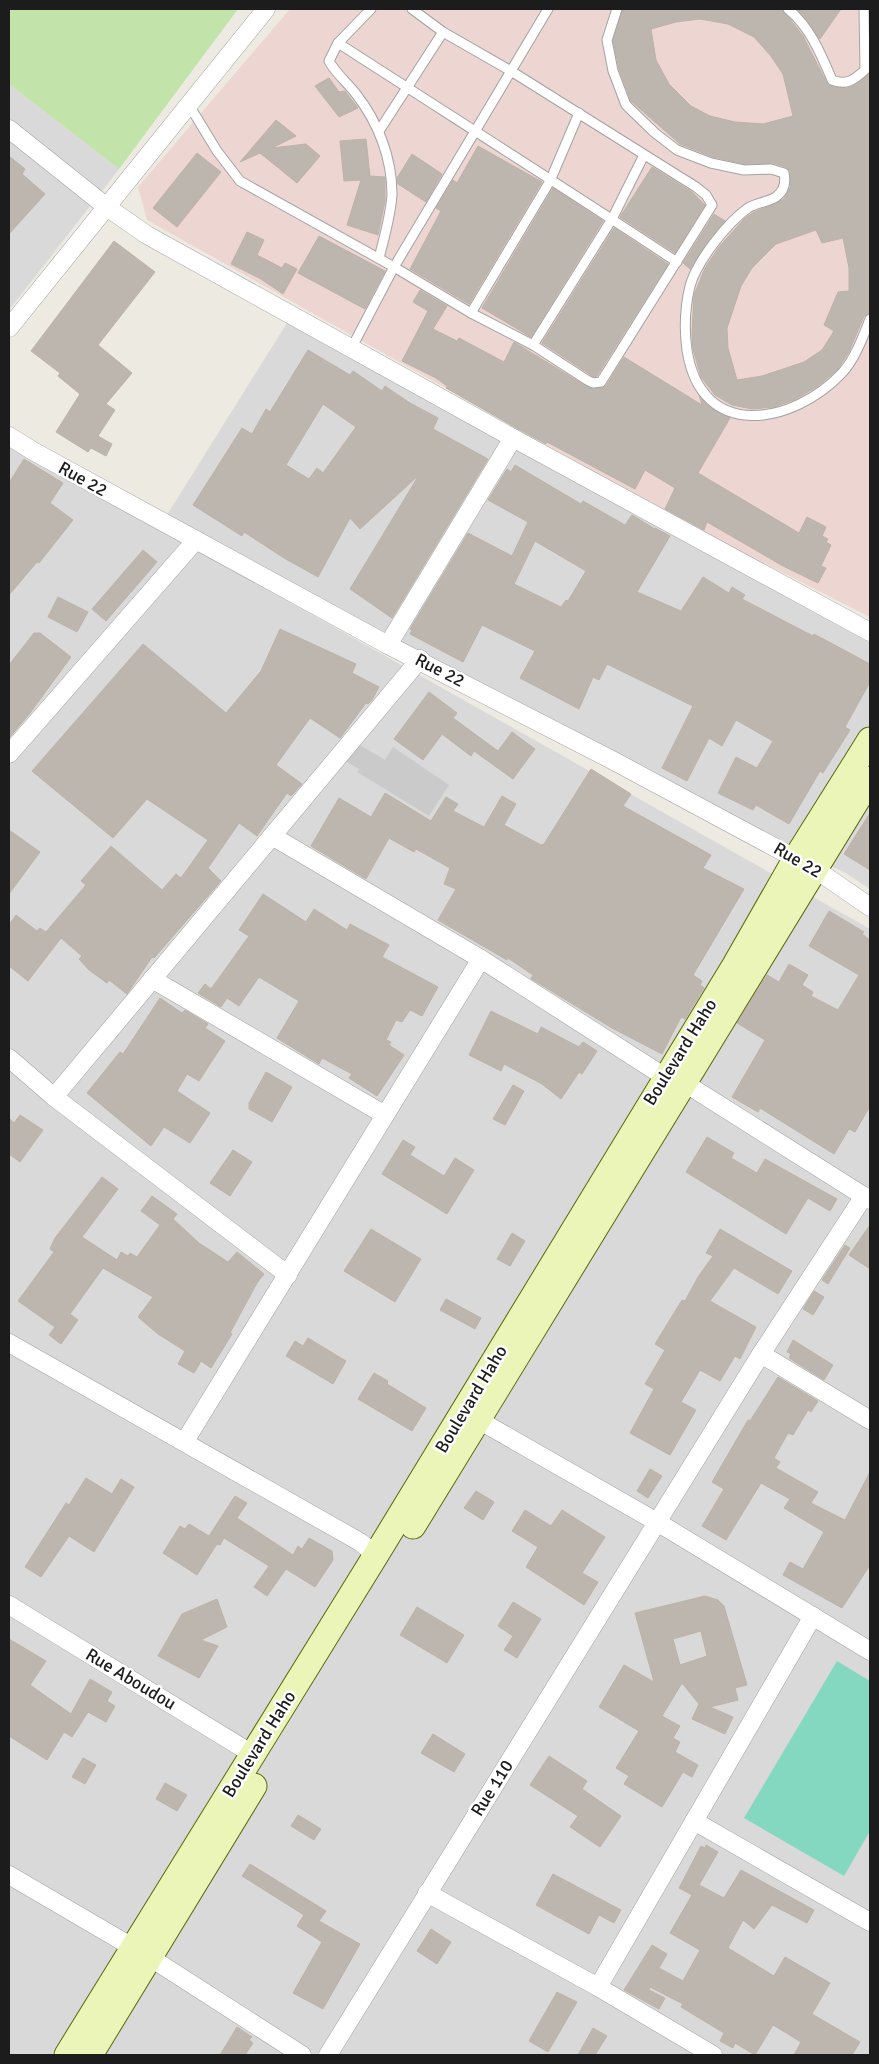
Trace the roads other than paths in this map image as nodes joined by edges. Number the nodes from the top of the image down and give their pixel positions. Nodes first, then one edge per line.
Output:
1 (266, 9) edge
2 (372, 9) edge
3 (412, 9) edge
4 (548, 9) edge
5 (618, 9) edge
6 (788, 9) edge
7 (864, 9) edge
8 (443, 32) junction
9 (338, 43) junction
10 (512, 71) junction
11 (407, 88) junction
12 (189, 105) junction
13 (579, 114) junction
14 (474, 129) junction
15 (9, 130) edge
16 (379, 131) junction
17 (644, 155) junction
18 (550, 181) junction
19 (108, 208) junction
20 (612, 219) junction
21 (379, 258) junction
22 (677, 262) junction
23 (394, 267) junction
24 (471, 313) junction
25 (870, 319) edge
26 (9, 328) edge
27 (533, 345) junction
28 (352, 348) junction
29 (9, 436) edge
30 (513, 438) junction
31 (196, 540) junction
32 (870, 632) edge
33 (388, 645) junction
34 (420, 659) junction
35 (870, 740) edge
36 (9, 754) edge
37 (870, 779) edge
38 (272, 836) junction
39 (806, 864) junction
40 (870, 906) edge
41 (481, 959) junction
42 (152, 979) junction
43 (9, 1058) edge
44 (674, 1080) junction
45 (54, 1097) junction
46 (385, 1115) junction
47 (867, 1198) edge
48 (288, 1275) junction
49 (9, 1343) edge
50 (761, 1354) junction
51 (471, 1416) junction
52 (870, 1420) edge
53 (185, 1441) junction
54 (657, 1522) junction
55 (376, 1555) junction
56 (9, 1605) edge
57 (813, 1616) junction
58 (870, 1651) edge
59 (254, 1755) junction
60 (694, 1821) junction
61 (9, 1875) edge
62 (427, 1893) junction
63 (870, 1922) edge
64 (142, 1953) junction
65 (598, 1987) junction
66 (67, 2055) edge
67 (90, 2055) edge
68 (302, 2055) edge
69 (328, 2055) edge
70 (713, 2055) edge

1 - 12 street
2 - 9 lane
3 - 8 lane
4 - 10 lane
5 - 25 lane
6 - 7 lane
8 - 10 lane
8 - 11 lane
9 - 11 lane
9 - 16 lane
10 - 13 lane
10 - 14 lane
11 - 14 lane
11 - 16 lane
12 - 19 street
12 - 21 lane
13 - 17 lane
13 - 18 lane
14 - 18 lane
14 - 23 lane
15 - 19 street
16 - 21 lane
17 - 20 lane
17 - 22 lane
18 - 20 lane
18 - 24 lane
19 - 26 street
19 - 28 street
20 - 22 lane
20 - 27 lane
21 - 23 lane
22 - 27 lane
23 - 24 lane
23 - 28 lane
24 - 27 lane
28 - 30 street
29 - 31 street, Rue 22
30 - 32 street
30 - 33 street
31 - 33 street, Rue 22
31 - 36 street
33 - 34 street, Rue 22
34 - 38 street
34 - 39 street, Rue 22
35 - 39 main road, Boulevard Haho
37 - 39 main road, Boulevard Haho
38 - 41 street
38 - 42 street
39 - 40 street, Rue 22
39 - 44 main road, Boulevard Haho
41 - 44 street
41 - 46 street
42 - 45 street
42 - 46 street
43 - 45 street
44 - 47 street
44 - 51 main road, Boulevard Haho
45 - 48 street
46 - 48 street
47 - 50 street, Rue 110
48 - 53 street
49 - 53 street
50 - 52 street
50 - 54 street, Rue 110
51 - 54 street
51 - 55 main road, Boulevard Haho
51 - 64 main road, Boulevard Haho
53 - 55 street
54 - 57 street
54 - 62 street, Rue 110
55 - 59 main road, Boulevard Haho
56 - 59 street, Rue Aboudou
57 - 58 street
57 - 60 street
59 - 64 main road, Boulevard Haho
60 - 63 street
60 - 65 street
61 - 64 street
62 - 65 street
62 - 69 street, Rue 110
64 - 66 main road, Boulevard Haho
64 - 67 main road, Boulevard Haho
64 - 68 street
65 - 70 street

